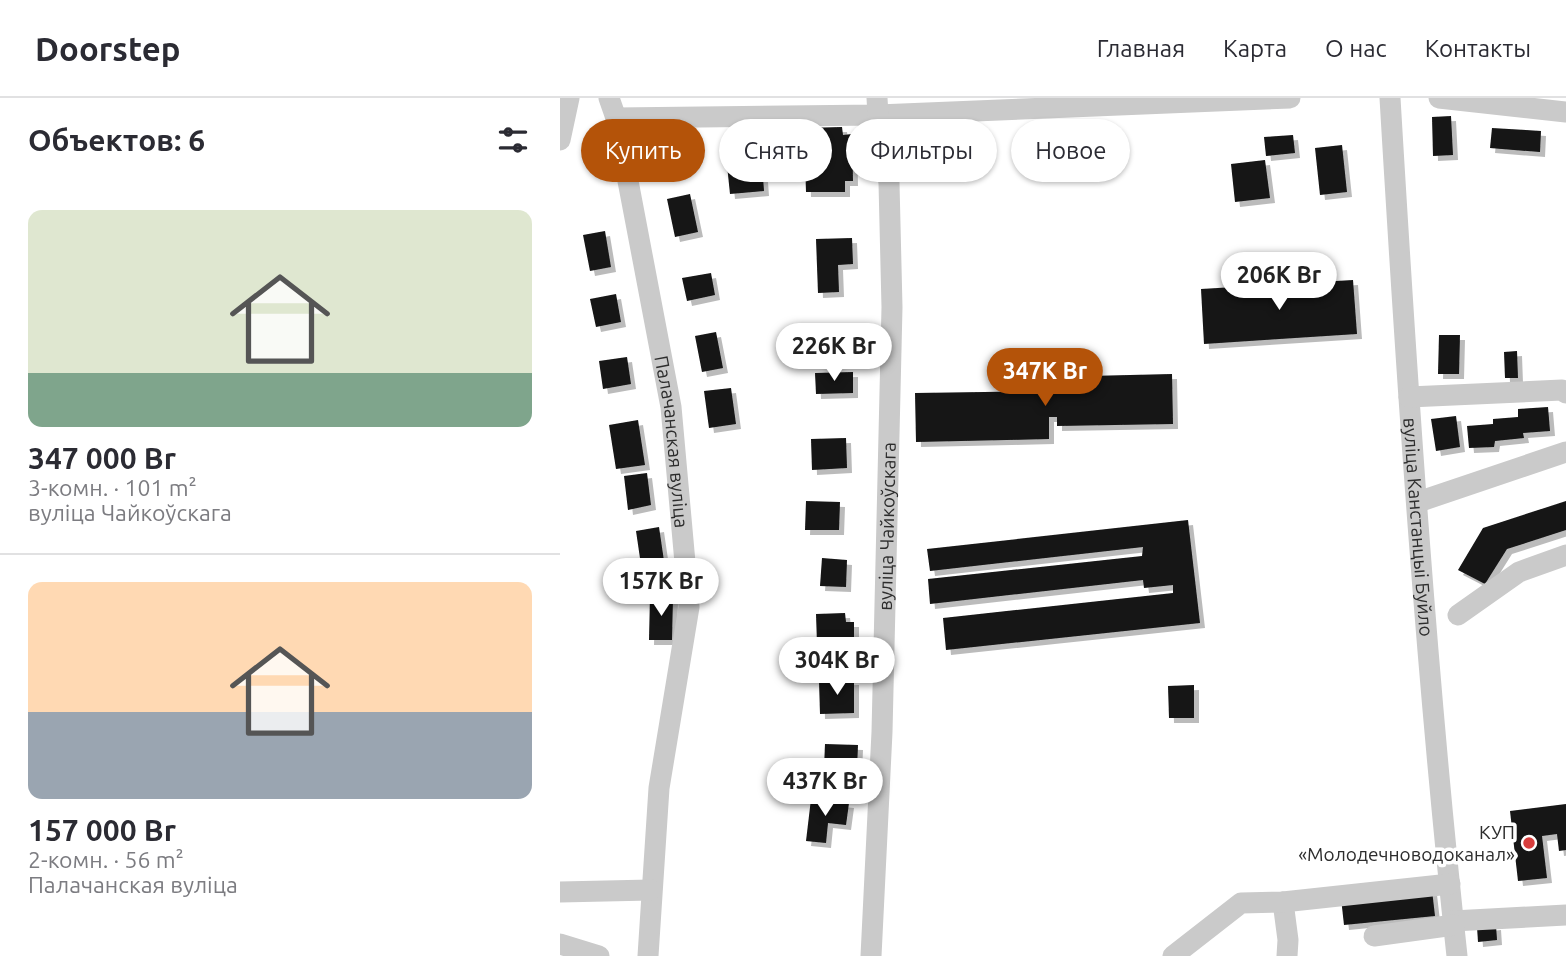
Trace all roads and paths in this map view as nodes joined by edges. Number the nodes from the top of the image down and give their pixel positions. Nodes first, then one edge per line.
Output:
1 (569, 98) edge
2 (1290, 98) edge
3 (1391, 98) edge
4 (1438, 98) edge
5 (878, 107) edge
6 (612, 108) edge
7 (1566, 112) edge
8 (560, 141) edge
9 (1566, 393) edge
10 (1409, 397) junction
11 (1566, 452) edge
12 (1418, 502) junction
13 (1566, 555) edge
14 (1458, 615) dead end
15 (1450, 884) junction
16 (651, 890) junction
17 (560, 892) edge
18 (1283, 901) junction
19 (1566, 915) edge
20 (1453, 923) junction
21 (1374, 936) dead end
22 (560, 944) edge
23 (599, 956) edge
24 (648, 956) edge
25 (872, 956) edge
26 (1173, 956) edge
27 (1287, 956) edge
28 (1457, 956) edge

1 - 8 street
2 - 5 street
3 - 10 street, вуліца Канстанцыі Буйло
4 - 7 street
5 - 6 street
5 - 25 street, вуліца Чайкоўскага
6 - 16 street, Палачанская вуліца
9 - 10 street
10 - 12 street, вуліца Канстанцыі Буйло
11 - 12 street
12 - 15 street, вуліца Канстанцыі Буйло
13 - 14 street
15 - 18 street
15 - 20 street, вуліца Канстанцыі Буйло
16 - 17 street
16 - 24 street, Палачанская вуліца
18 - 26 street
18 - 27 street
19 - 20 street
20 - 21 street
20 - 28 street, вуліца Канстанцыі Буйло
22 - 23 street

